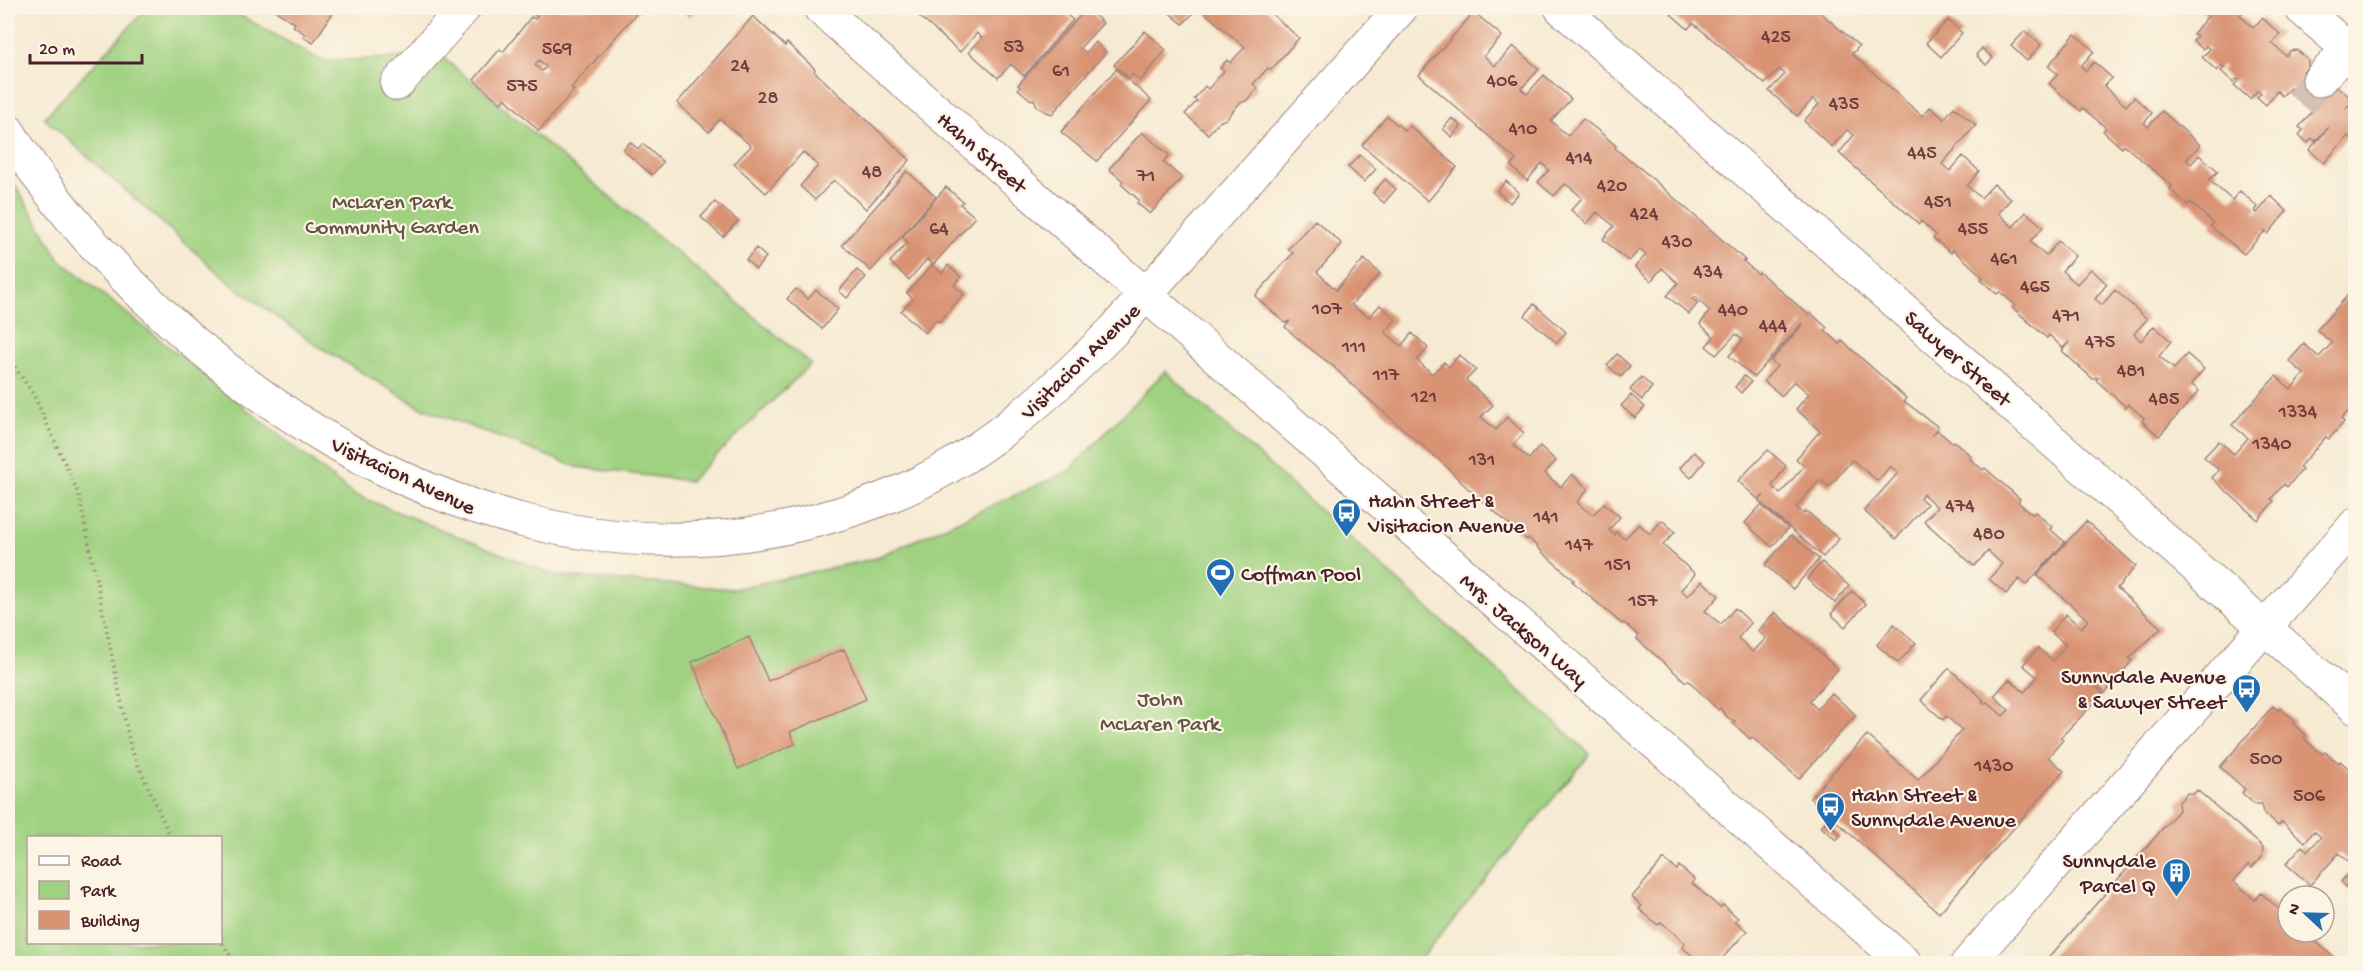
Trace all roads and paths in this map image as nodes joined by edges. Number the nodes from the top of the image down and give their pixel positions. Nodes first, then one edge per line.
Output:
1 (465, 8) edge
2 (820, 8) edge
3 (1401, 8) edge
4 (1561, 8) edge
5 (2301, 8) edge
6 (2353, 49) edge
7 (2319, 80) tunnel mouth
8 (397, 84) dead end
9 (8, 131) edge
10 (1145, 295) junction
11 (8, 357) edge
12 (2355, 524) edge
13 (2265, 627) junction
14 (2355, 708) edge
15 (171, 836) edge
16 (222, 941) edge
17 (236, 963) edge
18 (1906, 963) edge
19 (1967, 963) edge

1 - 8 street
2 - 10 street, Hahn Street
3 - 10 street, Visitacion Avenue
4 - 13 street, Sawyer Street
5 - 6 street
6 - 7 street
9 - 10 street, Visitacion Avenue
10 - 18 street, Mrs. Jackson Way
11 - 15 path
12 - 13 street
13 - 14 street, Sawyer Street
13 - 19 street
16 - 17 path

